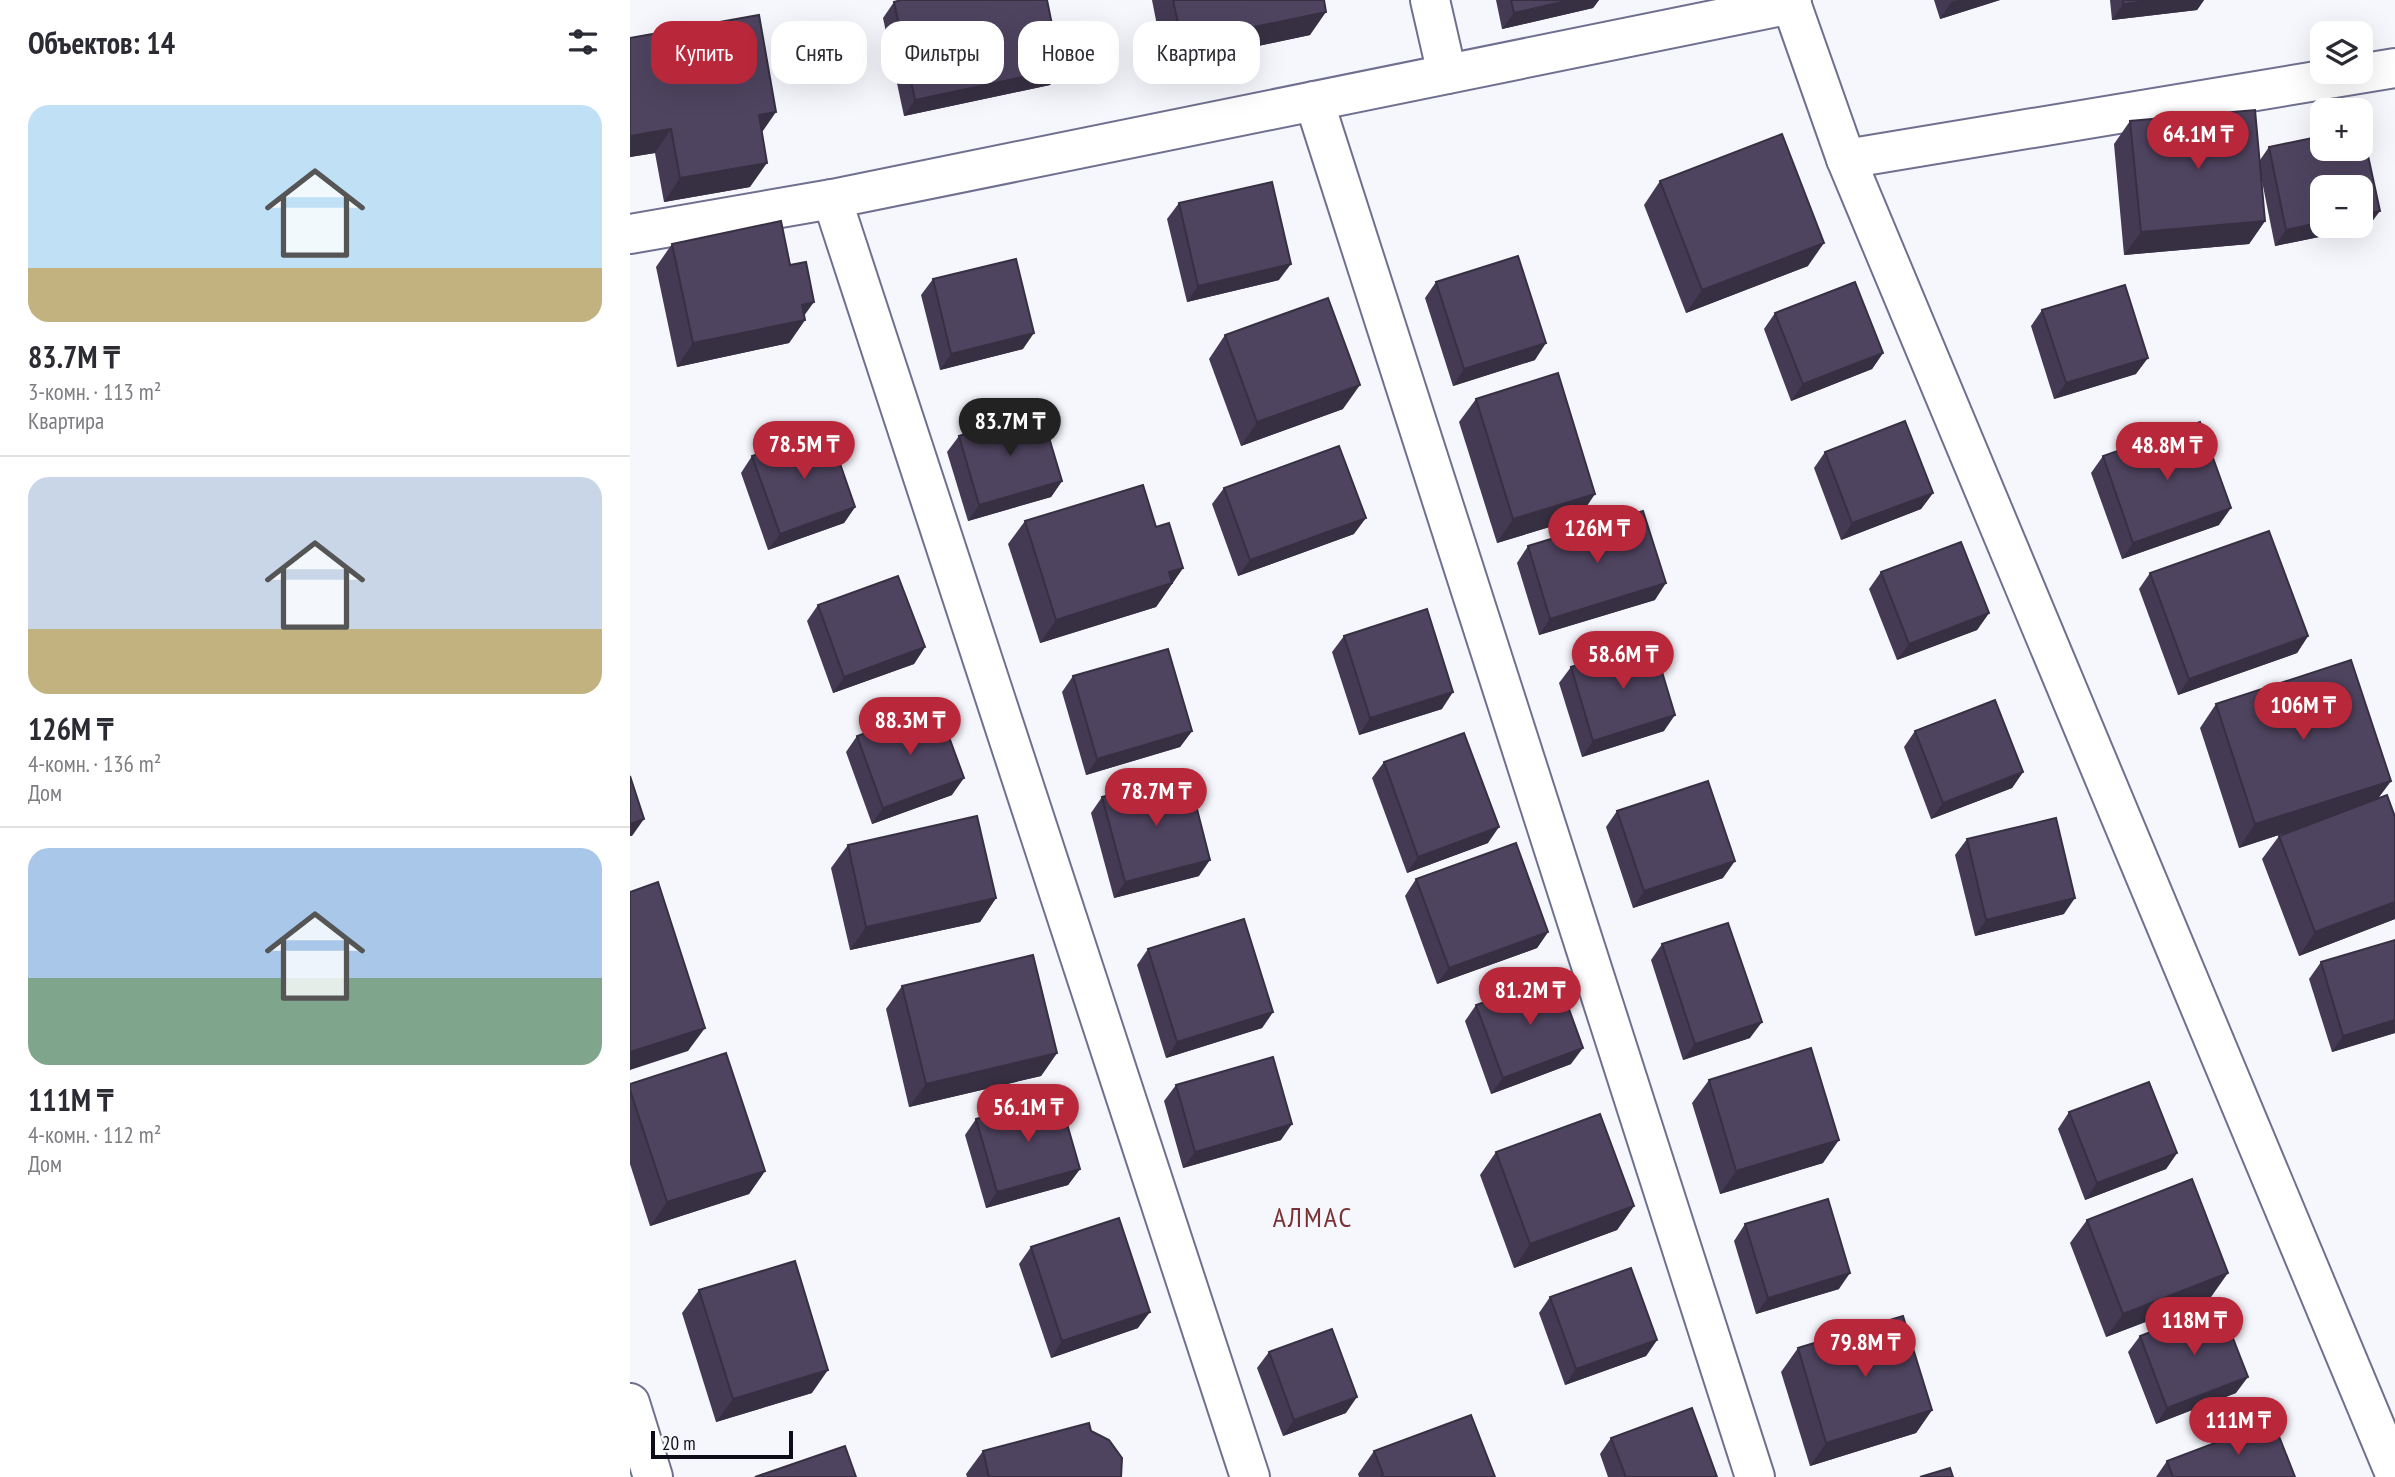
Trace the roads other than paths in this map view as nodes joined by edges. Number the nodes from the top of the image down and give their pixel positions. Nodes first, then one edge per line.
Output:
1 (1430, 0) edge
2 (1791, 2) edge
3 (2395, 68) edge
4 (1447, 74) junction
5 (1314, 101) junction
6 (1846, 159) junction
7 (832, 199) junction
8 (630, 234) edge
9 (630, 1403) edge
10 (2395, 1474) edge
11 (653, 1477) edge
12 (1250, 1477) edge
13 (1755, 1477) edge

1 - 4 street
2 - 4 street
2 - 6 street
3 - 6 street
4 - 5 street
5 - 7 street
5 - 13 street
6 - 10 street
7 - 8 street
7 - 12 street
9 - 11 street

